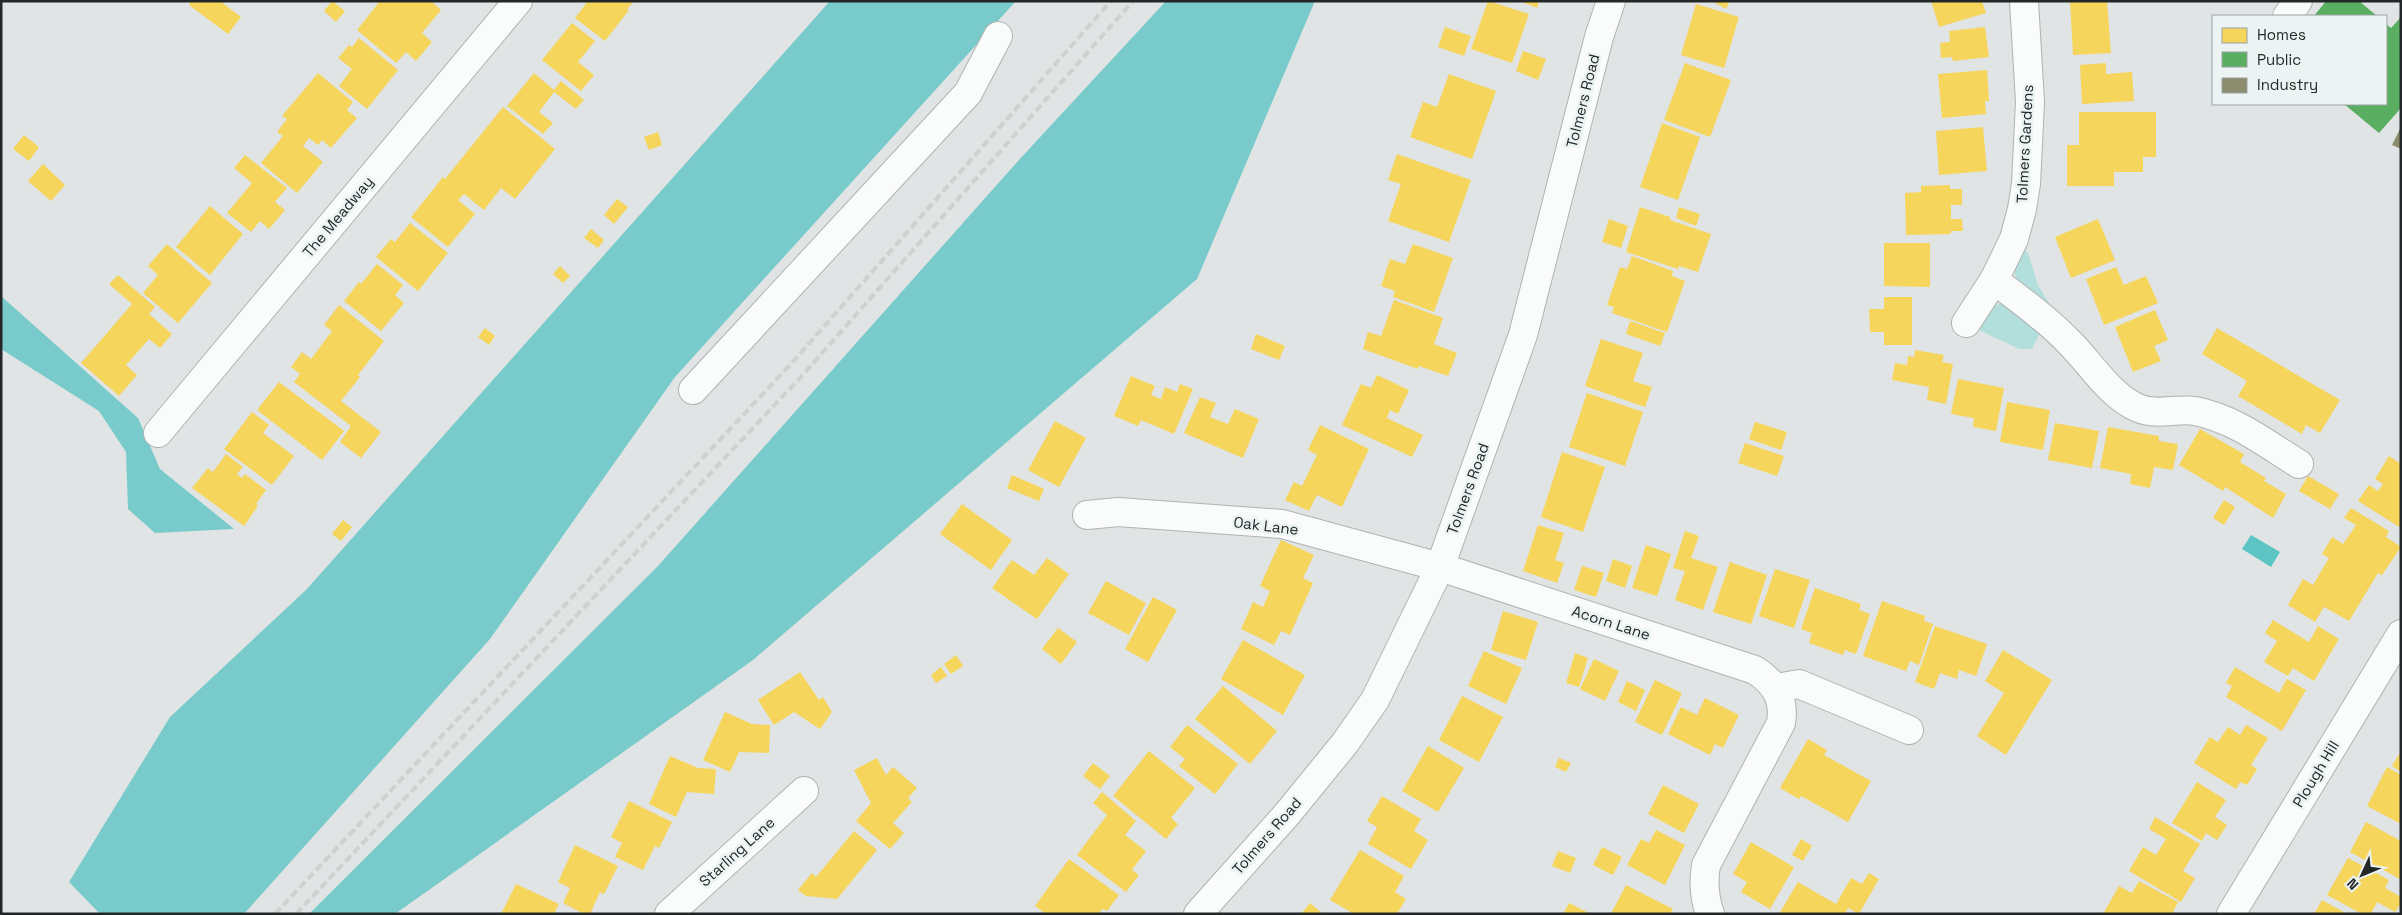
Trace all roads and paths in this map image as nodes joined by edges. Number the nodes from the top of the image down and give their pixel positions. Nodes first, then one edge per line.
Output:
1 (518, 1) edge
2 (1611, 1) edge
3 (2024, 1) edge
4 (2298, 1) edge
5 (2287, 15) edge
6 (998, 36) dead end
7 (1994, 280) junction
8 (1966, 323) dead end
9 (693, 390) dead end
10 (158, 433) dead end
11 (2299, 464) dead end
12 (1087, 515) dead end
13 (1440, 567) junction
14 (2401, 634) edge
15 (1776, 688) junction
16 (1909, 730) dead end
17 (804, 791) dead end
18 (669, 914) edge
19 (1198, 914) edge
20 (1710, 914) edge
21 (2231, 914) edge

1 - 10 street, The Meadway
2 - 13 street, Tolmers Road
3 - 7 street, Tolmers Gardens
4 - 5 street
6 - 9 street
7 - 8 street, Tolmers Gardens
7 - 11 street
12 - 13 street, Oak Lane
13 - 15 street, Acorn Lane
13 - 19 street, Tolmers Road
14 - 21 street, Plough Hill
15 - 16 street
15 - 20 street
17 - 18 street, Starling Lane

